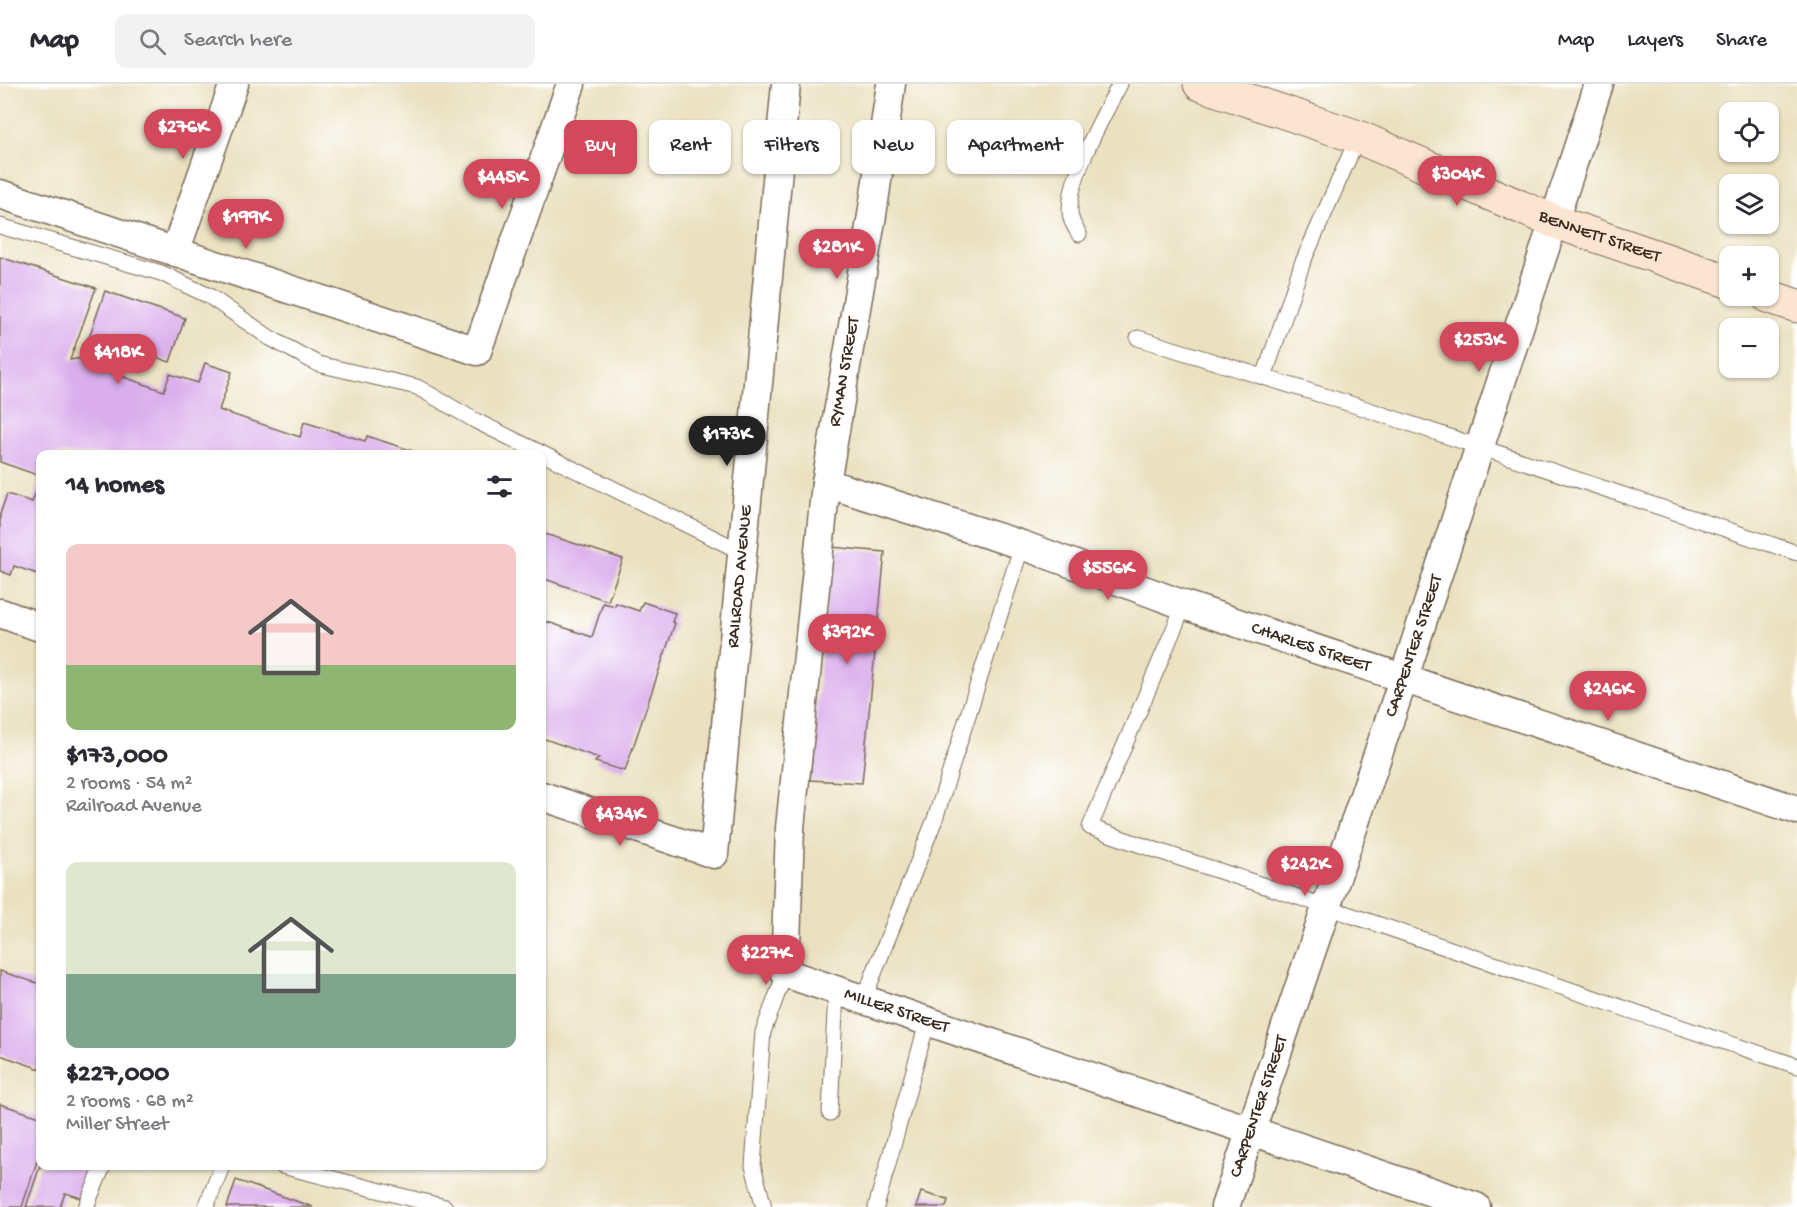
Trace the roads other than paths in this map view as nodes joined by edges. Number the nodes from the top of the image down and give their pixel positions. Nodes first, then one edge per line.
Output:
1 (234, 84) edge
2 (571, 84) edge
3 (786, 84) edge
4 (891, 84) edge
5 (1120, 84) edge
6 (1200, 84) edge
7 (1599, 84) edge
8 (1358, 137) junction
9 (0, 194) edge
10 (1553, 220) junction
11 (0, 226) edge
12 (1079, 234) dead end
13 (175, 252) junction
14 (1719, 278) edge
15 (1779, 300) edge
16 (1797, 306) edge
17 (1138, 338) dead end
18 (1264, 377) junction
19 (1479, 448) junction
20 (535, 450) edge
21 (546, 455) edge
22 (826, 483) junction
23 (1022, 545) junction
24 (742, 552) junction
25 (1797, 553) edge
26 (1184, 605) junction
27 (0, 613) edge
28 (36, 626) edge
29 (1404, 677) junction
30 (546, 797) edge
31 (1797, 810) edge
32 (1326, 906) junction
33 (785, 973) junction
34 (836, 992) junction
35 (863, 1001) junction
36 (927, 1023) junction
37 (1797, 1066) edge
38 (830, 1113) dead end
39 (1252, 1132) junction
40 (101, 1170) edge
41 (220, 1170) edge
42 (298, 1170) edge
43 (86, 1207) edge
44 (206, 1207) edge
45 (445, 1207) edge
46 (764, 1207) edge
47 (876, 1207) edge
48 (1225, 1207) edge
49 (1476, 1207) edge

1 - 13 street
2 - 13 street
3 - 24 street, RAILROAD AVENUE
4 - 22 street, RYMAN STREET
5 - 12 lane
6 - 8 street, BENNETT STREET
7 - 10 street, CARPENTER STREET
8 - 10 street, BENNETT STREET
8 - 18 lane
9 - 13 street
10 - 14 street, BENNETT STREET
10 - 19 street, CARPENTER STREET
11 - 20 lane
15 - 16 street
17 - 18 lane
18 - 19 lane
19 - 25 lane
19 - 29 street, CARPENTER STREET
21 - 24 lane
22 - 23 street, CHARLES STREET
22 - 33 street
23 - 26 street, CHARLES STREET
23 - 35 lane
24 - 30 street, RAILROAD AVENUE
26 - 29 street, CHARLES STREET
26 - 32 lane
27 - 28 street
29 - 31 street, CHARLES STREET
29 - 32 street, CARPENTER STREET
32 - 37 lane
32 - 39 street, CARPENTER STREET
33 - 34 street, MILLER STREET
33 - 46 lane
34 - 35 street, MILLER STREET
34 - 38 lane
35 - 36 street, MILLER STREET
36 - 39 street, MILLER STREET
36 - 47 lane
39 - 48 street, CARPENTER STREET
39 - 49 street, MILLER STREET
40 - 43 lane
41 - 44 lane
42 - 45 lane

